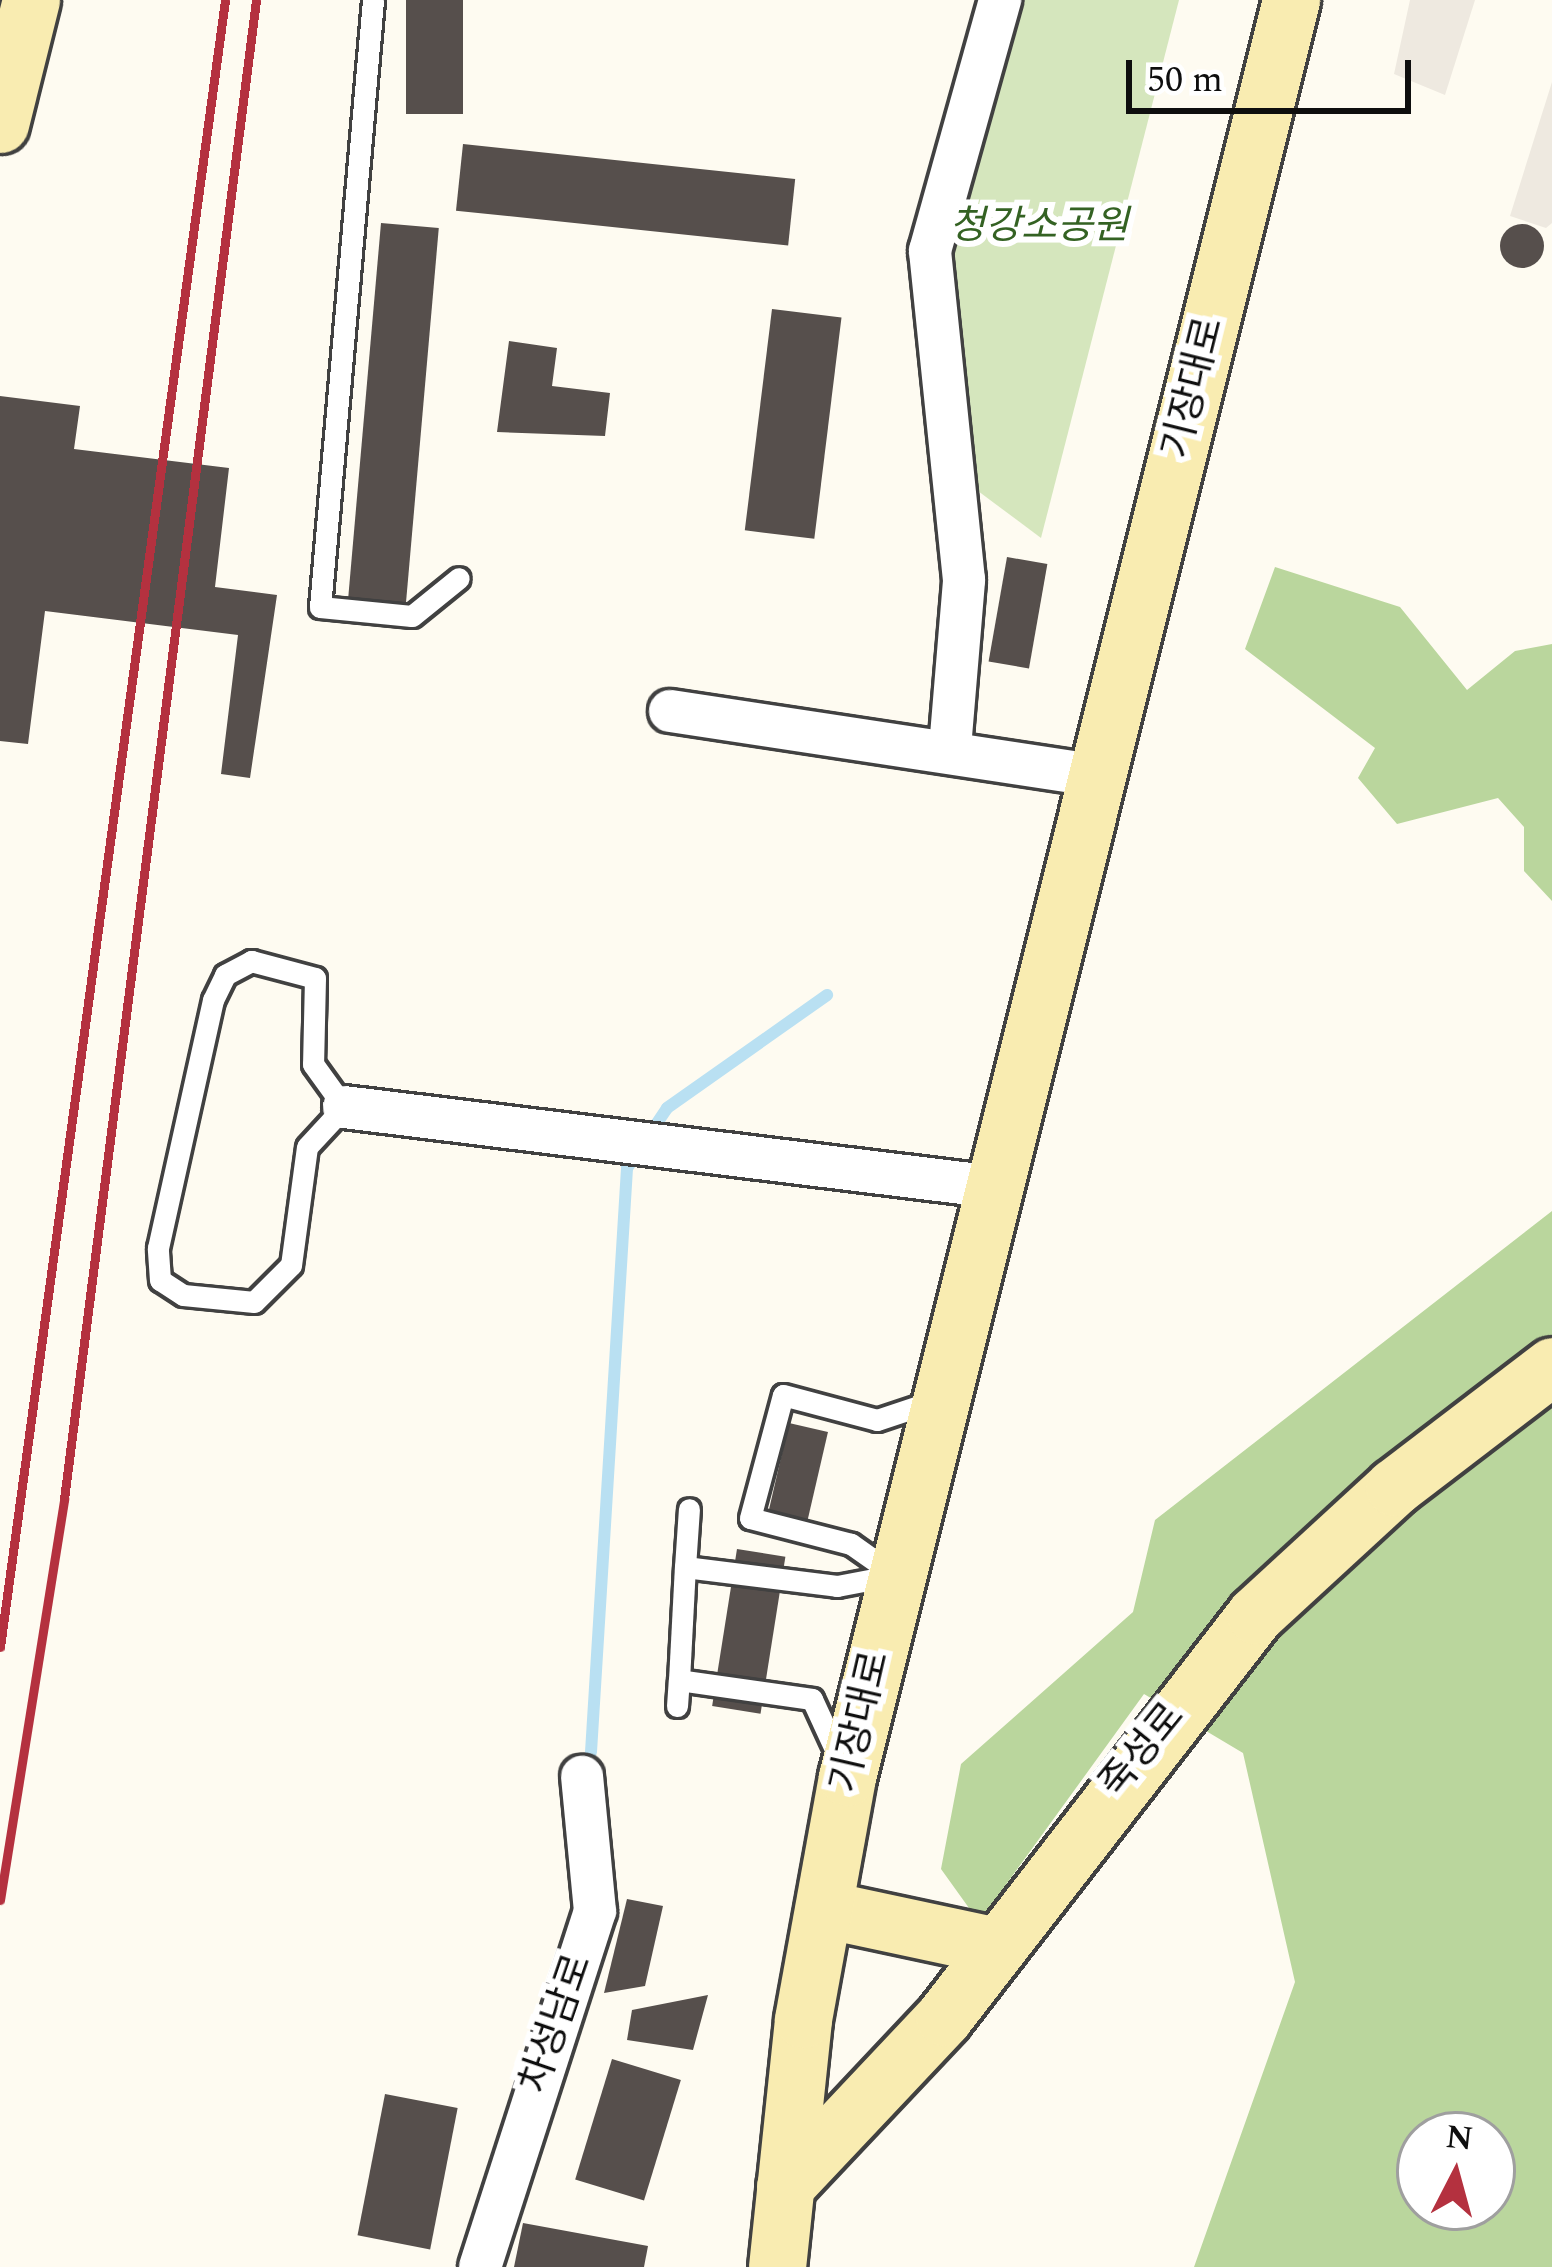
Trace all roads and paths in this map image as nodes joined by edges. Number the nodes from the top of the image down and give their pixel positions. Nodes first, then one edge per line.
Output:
1 (31, 0) edge
2 (374, 0) edge
3 (1000, 0) edge
4 (1291, 0) edge
5 (0, 124) edge
6 (459, 578) dead end
7 (670, 712) dead end
8 (950, 748) junction
9 (1098, 776) junction
10 (344, 1107) junction
11 (994, 1187) junction
12 (1552, 1366) edge
13 (941, 1398) junction
14 (689, 1509) dead end
15 (685, 1567) junction
16 (896, 1575) junction
17 (679, 1681) junction
18 (677, 1706) dead end
19 (582, 1777) dead end
20 (848, 1777) junction
21 (824, 1909) junction
22 (996, 1946) junction
23 (785, 2186) junction
24 (480, 2267) edge
25 (777, 2267) edge

1 - 5 main road
2 - 6 lane
3 - 8 street
4 - 9 main road, 기장대로
7 - 8 street
8 - 9 street
9 - 11 main road, 기장대로
10 - 10 lane
10 - 11 street
11 - 13 main road, 기장대로
12 - 22 main road, 죽성로
13 - 16 main road, 기장대로
13 - 16 lane
14 - 15 lane
15 - 16 lane
15 - 17 lane
16 - 20 main road, 기장대로
17 - 18 lane
17 - 20 lane
19 - 24 street, 차성남로
20 - 21 main road, 기장대로
21 - 22 main road
21 - 23 main road, 기장대로
22 - 23 main road, 죽성로
23 - 25 main road, 기장대로

